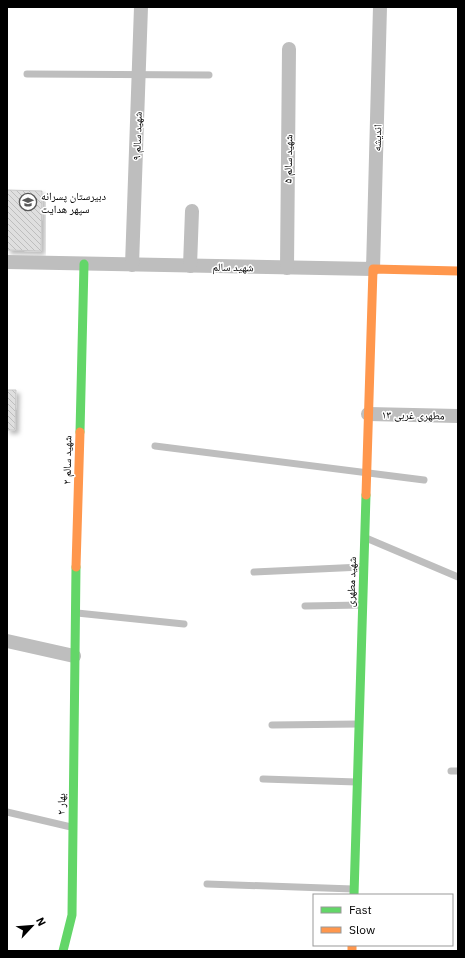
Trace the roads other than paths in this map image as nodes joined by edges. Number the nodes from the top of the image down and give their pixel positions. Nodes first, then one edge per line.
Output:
1 (141, 7) edge
2 (380, 7) edge
3 (289, 49) dead end
4 (27, 74) dead end
5 (138, 74) junction
6 (209, 75) dead end
7 (192, 211) dead end
8 (7, 262) edge
9 (84, 264) junction
10 (132, 265) junction
11 (190, 266) junction
12 (287, 268) junction
13 (373, 270) junction
14 (458, 271) edge
15 (368, 414) junction
16 (458, 416) edge
17 (155, 446) dead end
18 (366, 474) junction
19 (424, 480) dead end
20 (364, 538) junction
21 (364, 567) junction
22 (254, 572) dead end
23 (458, 577) edge
24 (363, 605) junction
25 (305, 606) dead end
26 (75, 613) junction
27 (184, 624) dead end
28 (7, 641) edge
29 (74, 656) junction
30 (359, 724) junction
31 (272, 725) dead end
32 (263, 779) dead end
33 (357, 782) junction
34 (7, 812) edge
35 (73, 828) junction
36 (207, 884) dead end
37 (354, 892) edge
38 (62, 951) edge

1 - 5 street, شهید سالم ۹
2 - 13 street, اندیشه
3 - 12 street, شهید سالم ۵
4 - 5 lane
5 - 6 lane
5 - 10 street, شهید سالم ۹
7 - 11 street
8 - 9 street, شهید سالم
9 - 10 street, شهید سالم
9 - 26 street, شهید سالم ۲
10 - 11 street, شهید سالم
11 - 12 street, شهید سالم
12 - 13 street, شهید سالم
13 - 14 street, شهید سالم
13 - 15 street, شهید مطهری
15 - 16 street, مطهری غربی ۱۳
15 - 18 street, شهید مطهری
17 - 18 lane
18 - 19 lane
18 - 20 street, شهید مطهری
20 - 21 street, شهید مطهری
20 - 23 lane
21 - 22 lane
21 - 24 street, شهید مطهری
24 - 25 lane
24 - 30 street, شهید مطهری
26 - 27 lane
26 - 29 street, شهید سالم ۲
28 - 29 street
29 - 35 street, بهار ۲
30 - 31 lane
30 - 33 street, شهید مطهری
32 - 33 lane
33 - 37 street, شهید مطهری
34 - 35 lane
35 - 38 street, بهار ۲
36 - 37 lane

